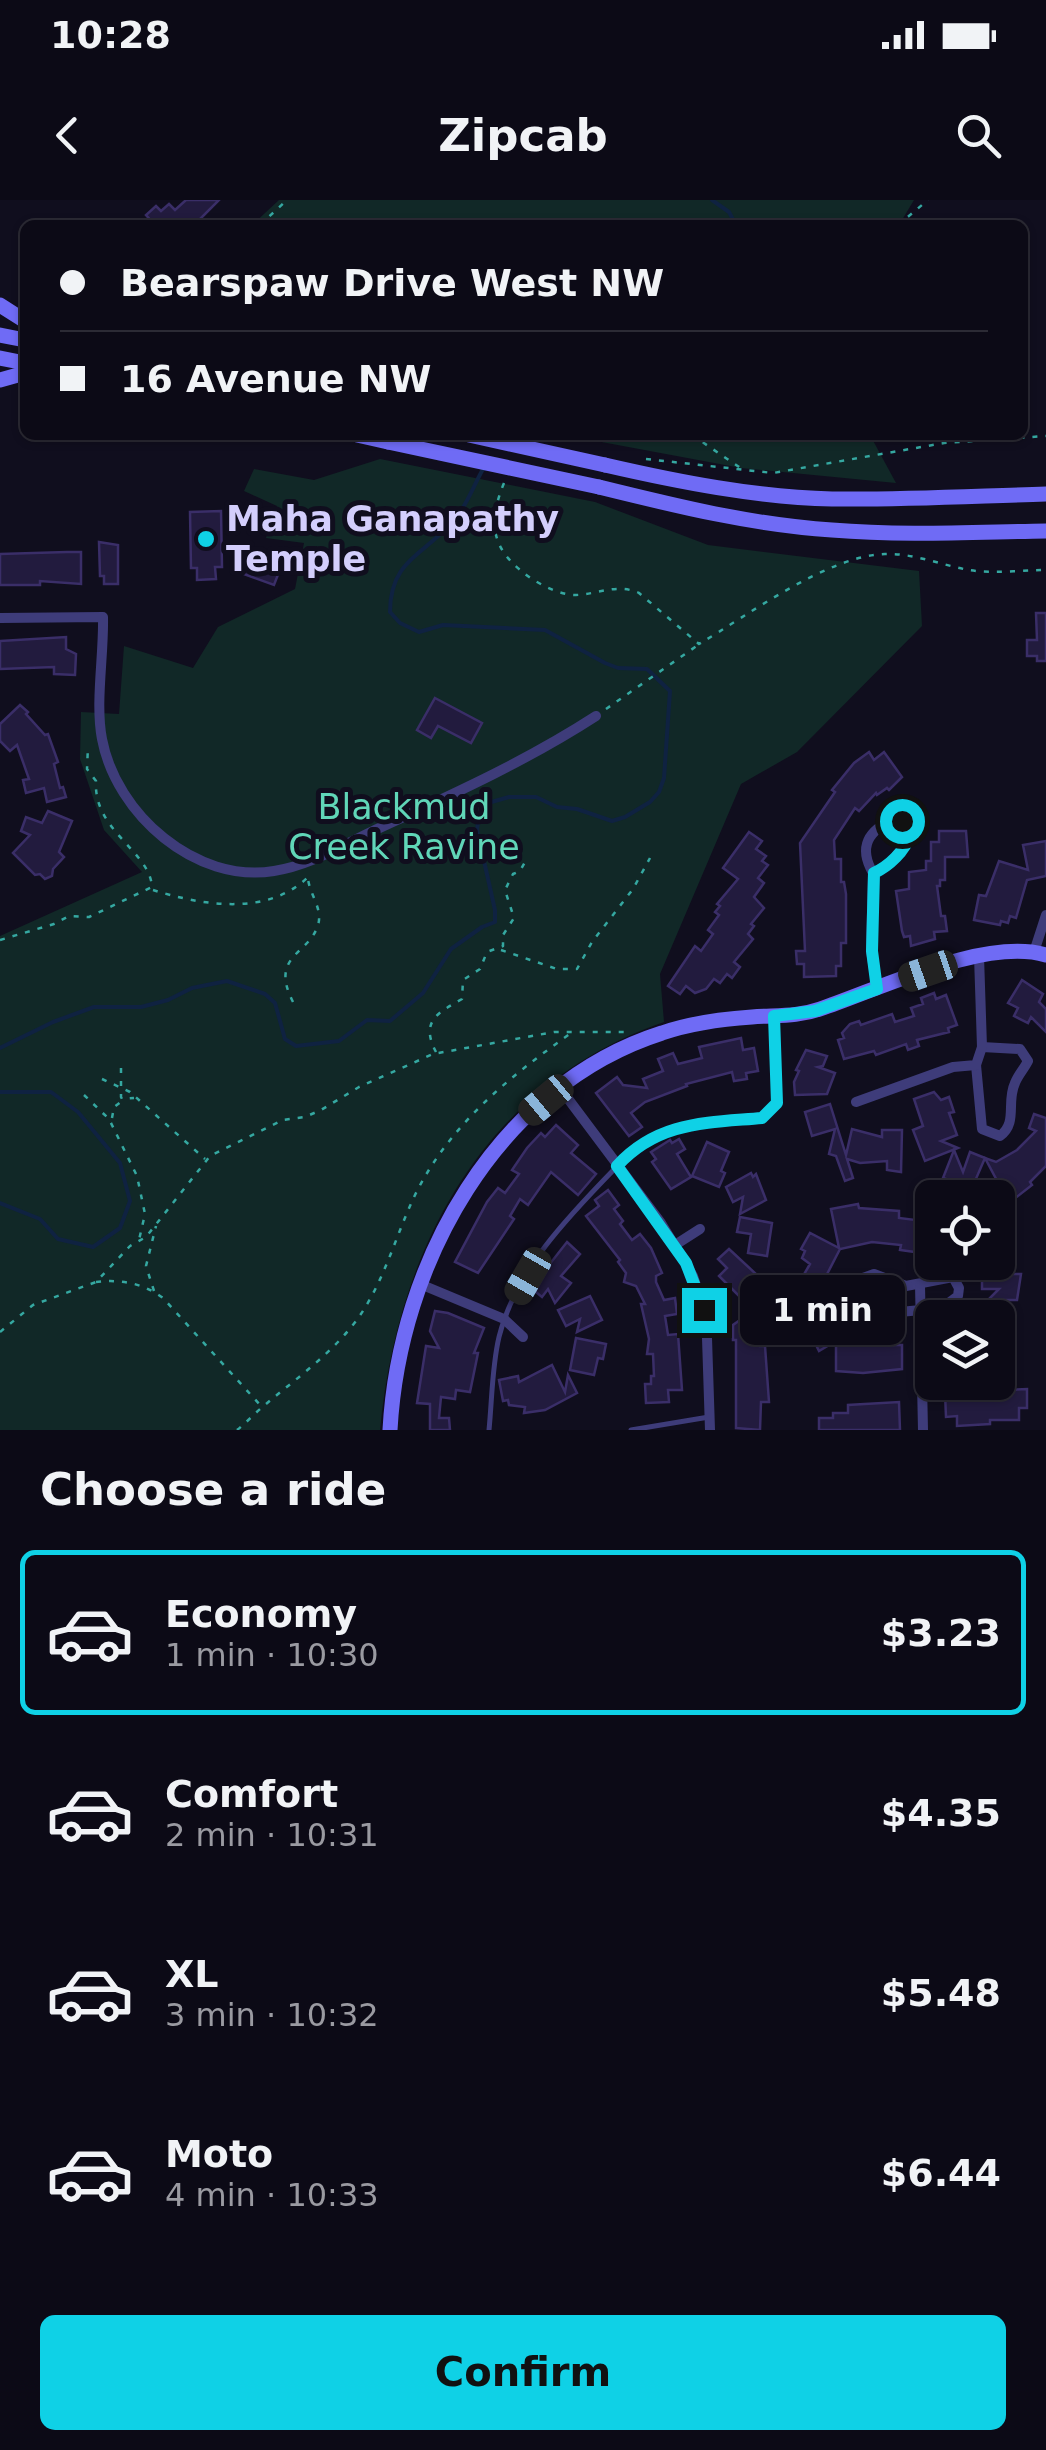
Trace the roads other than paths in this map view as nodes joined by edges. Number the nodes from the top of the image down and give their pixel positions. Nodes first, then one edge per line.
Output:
1 (379, 440) edge
2 (492, 440) edge
3 (1046, 494) edge
4 (1046, 531) edge
5 (0, 618) edge
6 (596, 716) dead end
7 (874, 873) junction
8 (1046, 915) edge
9 (1040, 954) edge
10 (979, 956) junction
11 (877, 989) junction
12 (774, 1016) junction
13 (982, 1047) junction
14 (976, 1065) junction
15 (560, 1088) junction
16 (856, 1102) dead end
17 (617, 1166) junction
18 (700, 1228) dead end
19 (675, 1244) junction
20 (420, 1284) junction
21 (920, 1285) junction
22 (921, 1300) edge
23 (954, 1300) edge
24 (915, 1311) edge
25 (504, 1319) junction
26 (523, 1338) dead end
27 (923, 1400) edge
28 (709, 1417) junction
29 (390, 1430) edge
30 (489, 1430) edge
31 (630, 1430) edge
32 (710, 1430) edge
33 (924, 1430) edge

1 - 4 main road, bridge
2 - 3 main road, bridge
5 - 6 street
7 - 7 street
7 - 11 street
8 - 9 street
9 - 10 main road
10 - 11 main road
10 - 13 street
11 - 12 main road
12 - 15 main road
12 - 17 lane
13 - 14 street
13 - 14 street
14 - 16 street
15 - 17 street
15 - 20 main road
17 - 19 street
17 - 25 lane
18 - 19 street
19 - 28 street
20 - 25 street
20 - 29 main road
21 - 22 street
21 - 23 street
21 - 24 street
25 - 26 street
25 - 30 lane
27 - 33 street
28 - 31 lane
28 - 32 street

